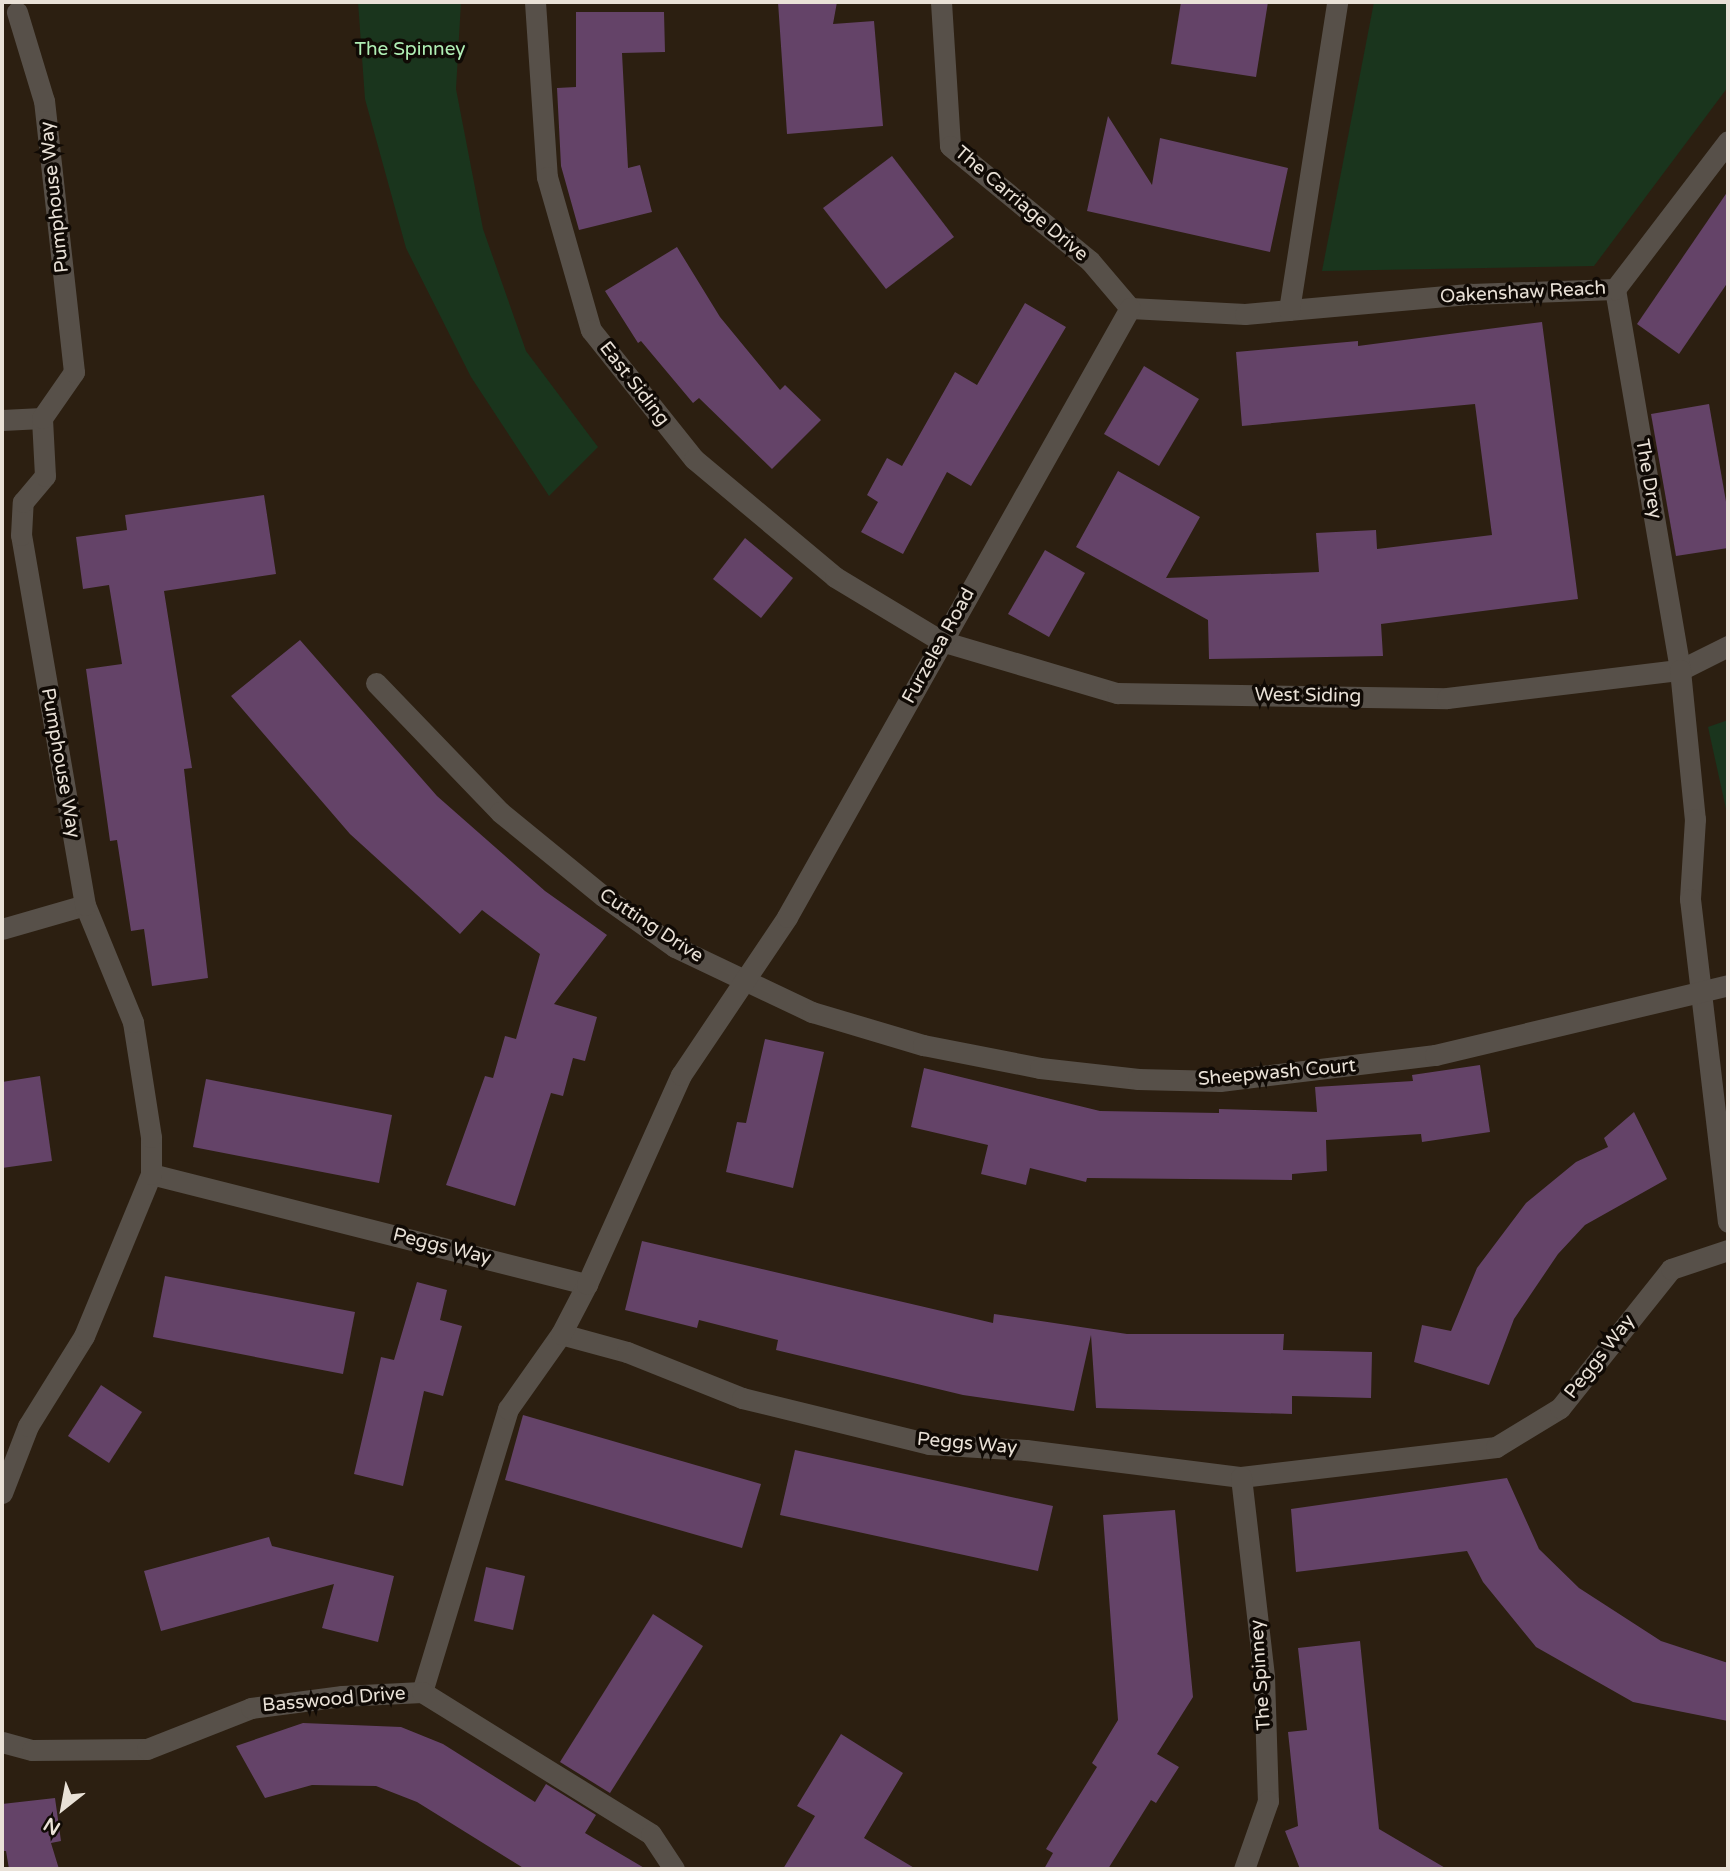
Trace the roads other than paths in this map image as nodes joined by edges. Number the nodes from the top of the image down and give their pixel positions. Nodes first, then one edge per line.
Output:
1 (535, 2) edge
2 (941, 2) edge
3 (1337, 2) edge
4 (15, 7) edge
5 (1728, 141) edge
6 (1615, 289) junction
7 (1130, 308) junction
8 (1289, 310) junction
9 (42, 418) junction
10 (2, 420) edge
11 (941, 641) junction
12 (1728, 646) edge
13 (1680, 670) junction
14 (376, 683) dead end
15 (85, 905) junction
16 (2, 929) edge
17 (746, 984) junction
18 (1728, 985) edge
19 (1699, 991) junction
20 (151, 1174) junction
21 (1728, 1222) edge
22 (1728, 1250) edge
23 (587, 1284) junction
24 (561, 1334) junction
25 (1241, 1477) junction
26 (2, 1493) edge
27 (422, 1692) junction
28 (2, 1742) edge
29 (674, 1869) edge
30 (1244, 1869) edge

1 - 11 street, East Siding
2 - 7 street, The Carriage Drive
3 - 8 street
4 - 9 street, Pumphouse Way
5 - 6 street, Oakenshaw Reach
6 - 8 street, Oakenshaw Reach
6 - 13 street, The Drey
7 - 8 street, Oakenshaw Reach
7 - 11 street, Furzelea Road
9 - 10 street
9 - 15 street, Pumphouse Way
11 - 13 street, West Siding
11 - 17 street, Furzelea Road
12 - 13 street, West Siding
13 - 19 street, The Drey
14 - 17 street, Cutting Drive
15 - 16 street
15 - 20 street, Pumphouse Way
17 - 19 street, Sheepwash Court
17 - 23 street
18 - 19 street, Sheepwash Court
19 - 21 street, The Drey
20 - 23 street, Peggs Way
20 - 26 street, Pumphouse Way
22 - 25 street, Peggs Way
23 - 24 street
24 - 25 street, Peggs Way
24 - 27 street, Basswood Drive
25 - 30 street, The Spinney
27 - 28 street, Basswood Drive
27 - 29 street, Basswood Drive

